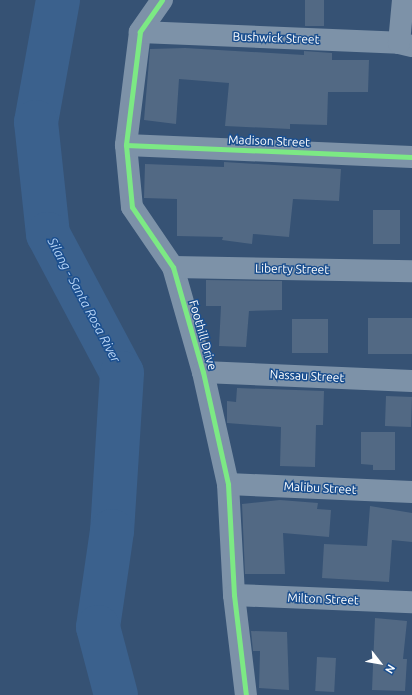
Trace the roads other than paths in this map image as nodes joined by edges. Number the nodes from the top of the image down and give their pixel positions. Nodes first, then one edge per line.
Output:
1 (162, 0) edge
2 (403, 0) edge
3 (140, 32) junction
4 (406, 45) edge
5 (126, 145) junction
6 (412, 157) edge
7 (173, 267) junction
8 (412, 271) edge
9 (203, 372) junction
10 (412, 381) edge
11 (228, 484) junction
12 (412, 492) edge
13 (234, 595) junction
14 (412, 602) edge
15 (246, 695) edge

1 - 3 street, Foothill Drive
2 - 4 street
3 - 4 street, Bushwick Street
3 - 5 street, Foothill Drive
5 - 6 street, Madison Street
5 - 7 street, Foothill Drive
7 - 8 street, Liberty Street
7 - 9 street, Foothill Drive
9 - 10 street, Nassau Street
9 - 11 street, Foothill Drive
11 - 12 street, Malibu Street
11 - 13 street, Foothill Drive
13 - 14 street, Milton Street
13 - 15 street, Foothill Drive

